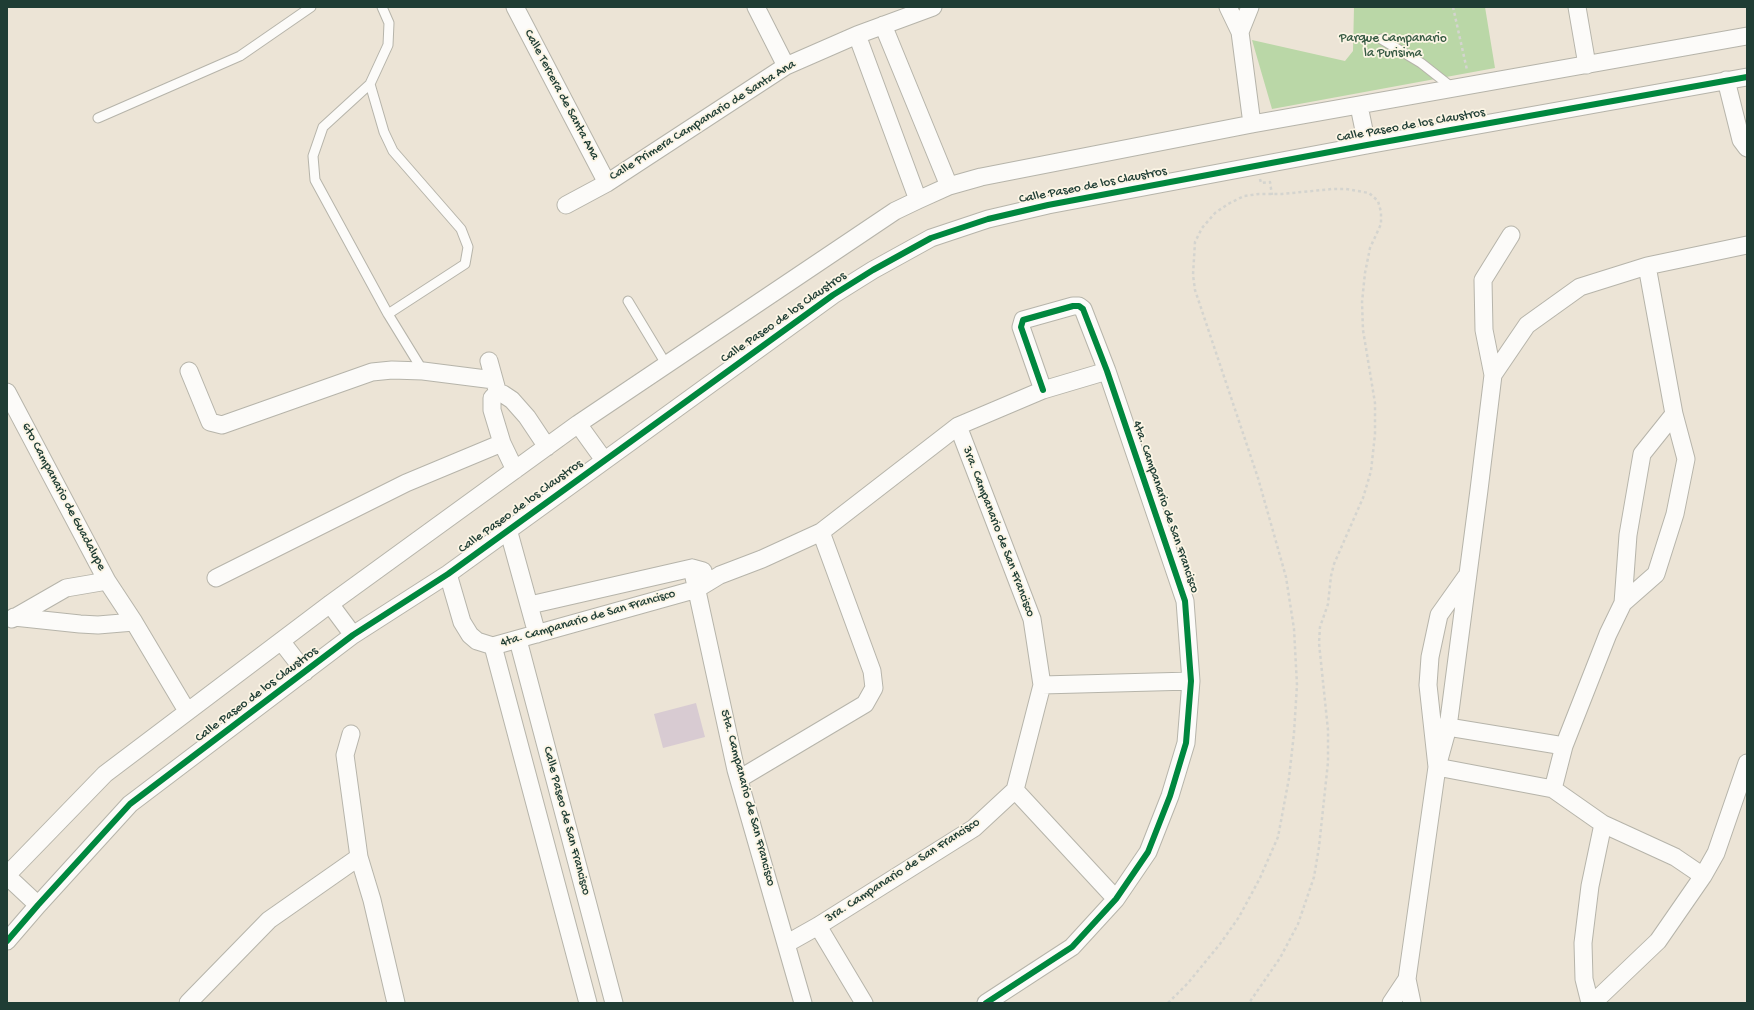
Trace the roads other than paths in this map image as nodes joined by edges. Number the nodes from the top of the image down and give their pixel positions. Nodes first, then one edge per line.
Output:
1 (311, 7) edge
2 (382, 7) edge
3 (515, 7) edge
4 (756, 7) edge
5 (1228, 7) edge
6 (1250, 7) edge
7 (1576, 7) edge
8 (928, 8) edge
9 (883, 25) junction
10 (1240, 32) junction
11 (857, 35) junction
12 (1747, 36) edge
13 (1381, 39) dead end
14 (1587, 65) junction
15 (786, 66) junction
16 (1747, 77) edge
17 (1726, 80) junction
18 (370, 84) junction
19 (1463, 88) junction
20 (1359, 106) junction
21 (98, 118) dead end
22 (1252, 124) junction
23 (1367, 145) junction
24 (1747, 148) edge
25 (607, 183) junction
26 (949, 186) junction
27 (918, 200) junction
28 (566, 205) dead end
29 (1511, 235) dead end
30 (1747, 246) edge
31 (1647, 266) junction
32 (628, 302) dead end
33 (388, 314) junction
34 (489, 361) dead end
35 (666, 364) junction
36 (189, 370) dead end
37 (423, 371) junction
38 (1106, 371) junction
39 (1493, 375) junction
40 (496, 386) junction
41 (1043, 390) junction
42 (7, 392) edge
43 (1674, 414) junction
44 (578, 424) junction
45 (958, 426) junction
46 (502, 443) junction
47 (547, 447) junction
48 (604, 460) junction
49 (516, 470) junction
50 (508, 529) junction
51 (821, 532) junction
52 (692, 568) junction
53 (448, 574) junction
54 (720, 575) junction
55 (1468, 575) junction
56 (216, 578) dead end
57 (107, 581) junction
58 (696, 589) junction
59 (1624, 603) junction
60 (330, 604) junction
61 (530, 605) junction
62 (11, 619) edge
63 (134, 622) junction
64 (537, 634) junction
65 (353, 636) junction
66 (518, 640) junction
67 (282, 641) junction
68 (493, 646) junction
69 (305, 672) junction
70 (1191, 680) junction
71 (1042, 685) junction
72 (187, 711) junction
73 (1440, 727) junction
74 (351, 734) dead end
75 (1564, 746) junction
76 (1747, 763) edge
77 (1437, 767) junction
78 (739, 779) junction
79 (1553, 789) junction
80 (1015, 790) junction
81 (1602, 824) junction
82 (359, 857) junction
83 (7, 876) edge
84 (1703, 876) junction
85 (581, 879) junction
86 (556, 885) junction
87 (1116, 899) junction
88 (38, 905) junction
89 (818, 926) junction
90 (7, 941) edge
91 (786, 944) junction
92 (1407, 979) junction
93 (188, 1003) edge
94 (396, 1003) edge
95 (588, 1003) edge
96 (614, 1003) edge
97 (803, 1003) edge
98 (864, 1003) edge
99 (986, 1003) edge
100 (1391, 1003) edge
101 (1412, 1003) edge
102 (1590, 1003) edge
103 (1593, 1003) edge

1 - 21 lane
2 - 18 lane
3 - 25 street, Calle Tercera de Santa Ana
4 - 15 street
5 - 10 street
6 - 10 street
7 - 14 street
8 - 9 street, Calle Primera Campanario de Santa Ana
9 - 11 street, Calle Primera Campanario de Santa Ana
9 - 26 street
10 - 22 street
11 - 15 street, Calle Primera Campanario de Santa Ana
11 - 27 street
12 - 14 street, Calle Paseo de los Claustros
13 - 19 lane
14 - 19 street, Calle Paseo de los Claustros
15 - 25 street, Calle Primera Campanario de Santa Ana
16 - 17 street, Calle Paseo de los Claustros
17 - 23 street, Calle Paseo de los Claustros
17 - 24 street
18 - 33 lane
18 - 33 lane
19 - 20 street, Calle Paseo de los Claustros
20 - 22 street, Calle Paseo de los Claustros
20 - 23 street
22 - 26 street, Calle Paseo de los Claustros
23 - 48 street, Calle Paseo de los Claustros
25 - 28 street, Calle Primera Campanario de Santa Ana
26 - 27 street, Calle Paseo de los Claustros
27 - 35 street, Calle Paseo de los Claustros
29 - 39 street
30 - 31 street
31 - 39 street
31 - 43 street
32 - 35 lane
33 - 37 lane
34 - 40 street
35 - 44 street, Calle Paseo de los Claustros
36 - 37 street
37 - 40 street
38 - 41 street, 4ta. Campanario de San Francisco
38 - 41 street, 4ta. Campanario de San Francisco
38 - 70 street, 4ta. Campanario de San Francisco
39 - 55 street
40 - 46 street
40 - 47 street
41 - 45 street, 4ta. Campanario de San Francisco
42 - 57 street, 6to Campanario de Guadalupe
43 - 59 street
43 - 59 street
44 - 47 street, Calle Paseo de los Claustros
44 - 48 street
45 - 51 street, 4ta. Campanario de San Francisco
45 - 71 street, 3ra. Campanario de San Francisco
46 - 49 street
46 - 56 street
47 - 49 street, Calle Paseo de los Claustros
48 - 50 street, Calle Paseo de los Claustros
49 - 60 street, Calle Paseo de los Claustros
50 - 53 street, Calle Paseo de los Claustros
50 - 61 street
51 - 54 street, 4ta. Campanario de San Francisco
51 - 78 street
52 - 54 street
52 - 58 street, 5ta. Campanario de San Francisco
52 - 61 street
53 - 65 street, Calle Paseo de los Claustros
53 - 68 street, 4ta. Campanario de San Francisco
54 - 58 street, 4ta. Campanario de San Francisco
55 - 73 street
55 - 73 street
57 - 62 street
57 - 63 street, 6to Campanario de Guadalupe
58 - 64 street, 4ta. Campanario de San Francisco
58 - 78 street, 5ta. Campanario de San Francisco
59 - 75 street
60 - 65 street
60 - 67 street, Calle Paseo de los Claustros
61 - 64 street
62 - 63 street
63 - 72 street, 6to Campanario de Guadalupe
64 - 66 street, 4ta. Campanario de San Francisco
65 - 69 street, Calle Paseo de los Claustros
66 - 68 street, 4ta. Campanario de San Francisco
66 - 85 street, Calle Paseo de San Francisco
67 - 69 street
67 - 72 street, Calle Paseo de los Claustros
68 - 86 street, Calle Paseo de San Francisco
69 - 88 street, Calle Paseo de los Claustros
70 - 71 street
70 - 87 street, 4ta. Campanario de San Francisco
71 - 80 street, 3ra. Campanario de San Francisco
72 - 83 street, Calle Paseo de los Claustros
73 - 75 street
73 - 77 street
74 - 82 street
75 - 79 street
76 - 84 street
77 - 79 street
77 - 92 street
78 - 91 street, 5ta. Campanario de San Francisco
79 - 81 street
80 - 87 street
80 - 89 street, 3ra. Campanario de San Francisco
81 - 84 street
81 - 102 street
82 - 93 street
82 - 94 street
83 - 88 street
84 - 103 street
85 - 86 street
85 - 96 street, Calle Paseo de San Francisco
86 - 95 street, Calle Paseo de San Francisco
87 - 99 street, 4ta. Campanario de San Francisco
88 - 90 street, Calle Paseo de los Claustros
89 - 91 street, 3ra. Campanario de San Francisco
89 - 98 street
91 - 97 street, 5ta. Campanario de San Francisco
92 - 100 street
92 - 101 street

